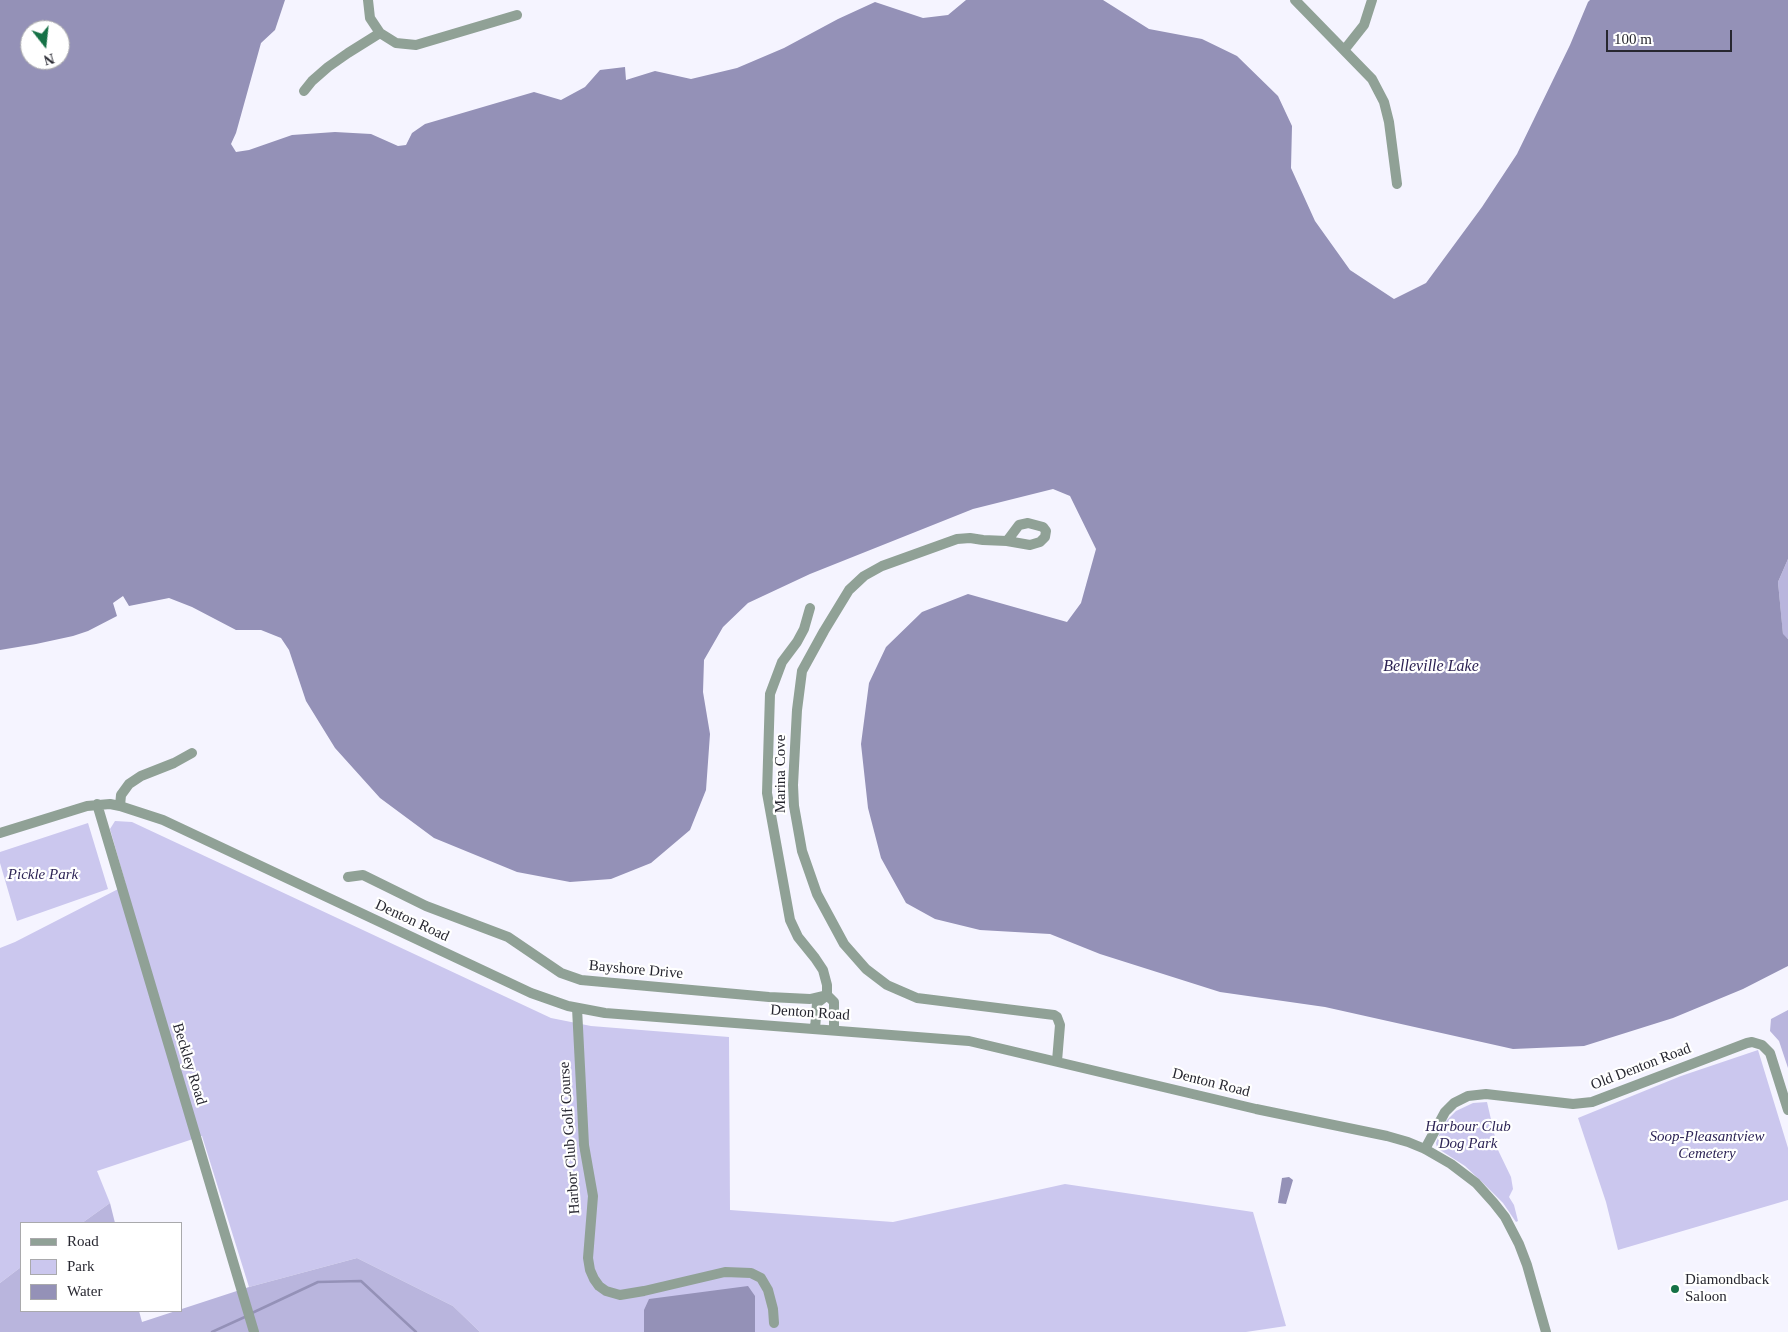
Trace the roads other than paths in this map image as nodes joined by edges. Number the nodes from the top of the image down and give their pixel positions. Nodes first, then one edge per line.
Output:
1 (368, 0) edge
2 (1296, 0) edge
3 (1372, 0) edge
4 (517, 14) dead end
5 (380, 33) junction
6 (1345, 50) junction
7 (304, 91) dead end
8 (1397, 184) dead end
9 (1007, 540) dead end
10 (810, 608) dead end
11 (192, 753) dead end
12 (97, 804) junction
13 (120, 806) junction
14 (0, 833) edge
15 (348, 877) dead end
16 (827, 995) junction
17 (577, 1008) junction
18 (816, 1029) junction
19 (834, 1030) junction
20 (1057, 1061) junction
21 (1788, 1110) edge
22 (1425, 1149) junction
23 (774, 1323) dead end
24 (254, 1332) edge
25 (1546, 1332) edge

1 - 5 street
2 - 6 street
3 - 6 street
4 - 5 street
5 - 7 street
6 - 8 street
9 - 20 street, Marina Cove
10 - 16 street
11 - 13 street
12 - 13 street, Denton Road
12 - 14 street, Denton Road
12 - 24 street, Beckley Road
13 - 17 street, Denton Road
15 - 16 street, Bayshore Drive
16 - 18 street
16 - 19 street
17 - 18 street, Denton Road
17 - 23 street, Harbor Club Golf Course
18 - 19 street, Denton Road
19 - 20 street, Denton Road
20 - 22 street, Denton Road
21 - 22 street, Old Denton Road
22 - 25 street, Denton Road

